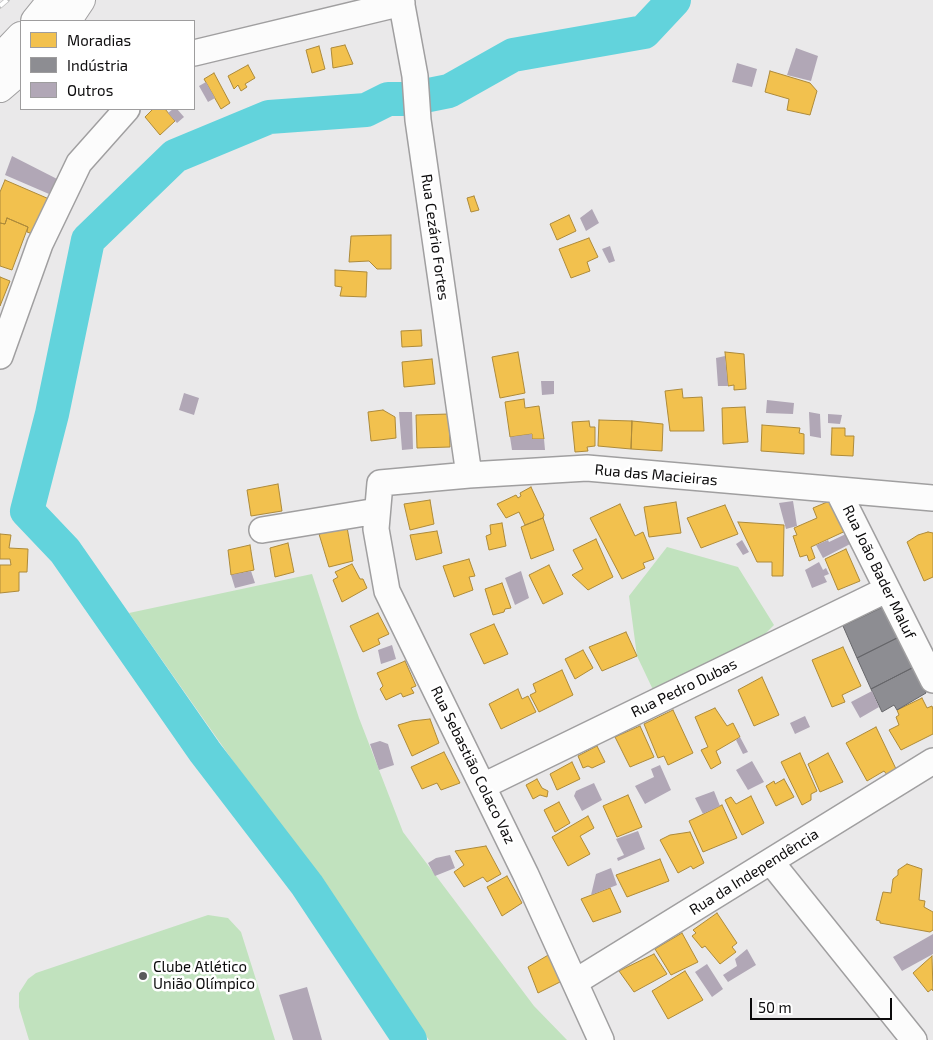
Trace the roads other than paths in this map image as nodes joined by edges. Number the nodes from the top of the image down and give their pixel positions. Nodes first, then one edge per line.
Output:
1 (52, 0) edge
2 (81, 0) edge
3 (402, 1) edge
4 (36, 20) edge
5 (68, 20) edge
6 (20, 37) edge
7 (195, 53) edge
8 (0, 58) edge
9 (20, 71) edge
10 (0, 88) edge
11 (126, 110) edge
12 (0, 356) edge
13 (469, 475) junction
14 (380, 483) joint
15 (838, 492) junction
16 (933, 498) edge
17 (377, 511) junction
18 (262, 530) dead end
19 (886, 590) junction
20 (933, 680) edge
21 (933, 761) edge
22 (483, 786) junction
23 (771, 862) junction
24 (575, 982) junction
25 (601, 1040) edge
26 (914, 1040) edge

1 - 4 main road
2 - 5 main road
3 - 7 street
3 - 13 street, Rua Cezário Fortes
6 - 8 main road
9 - 10 main road
11 - 12 street
13 - 14 street, Rua das Macieiras
13 - 15 street, Rua das Macieiras
14 - 17 street, Rua Sebastião Colaco Vaz
15 - 16 street, Rua das Macieiras
15 - 19 street, Rua João Bader Maluf
17 - 18 street
17 - 22 street, Rua Sebastião Colaco Vaz
19 - 20 street, Rua João Bader Maluf
19 - 22 street, Rua Pedro Dubas
21 - 23 street, Rua da Independência
22 - 24 street, Rua Sebastião Colaco Vaz
23 - 24 street, Rua da Independência
23 - 26 street
24 - 25 street, Rua Sebastião Colaco Vaz

